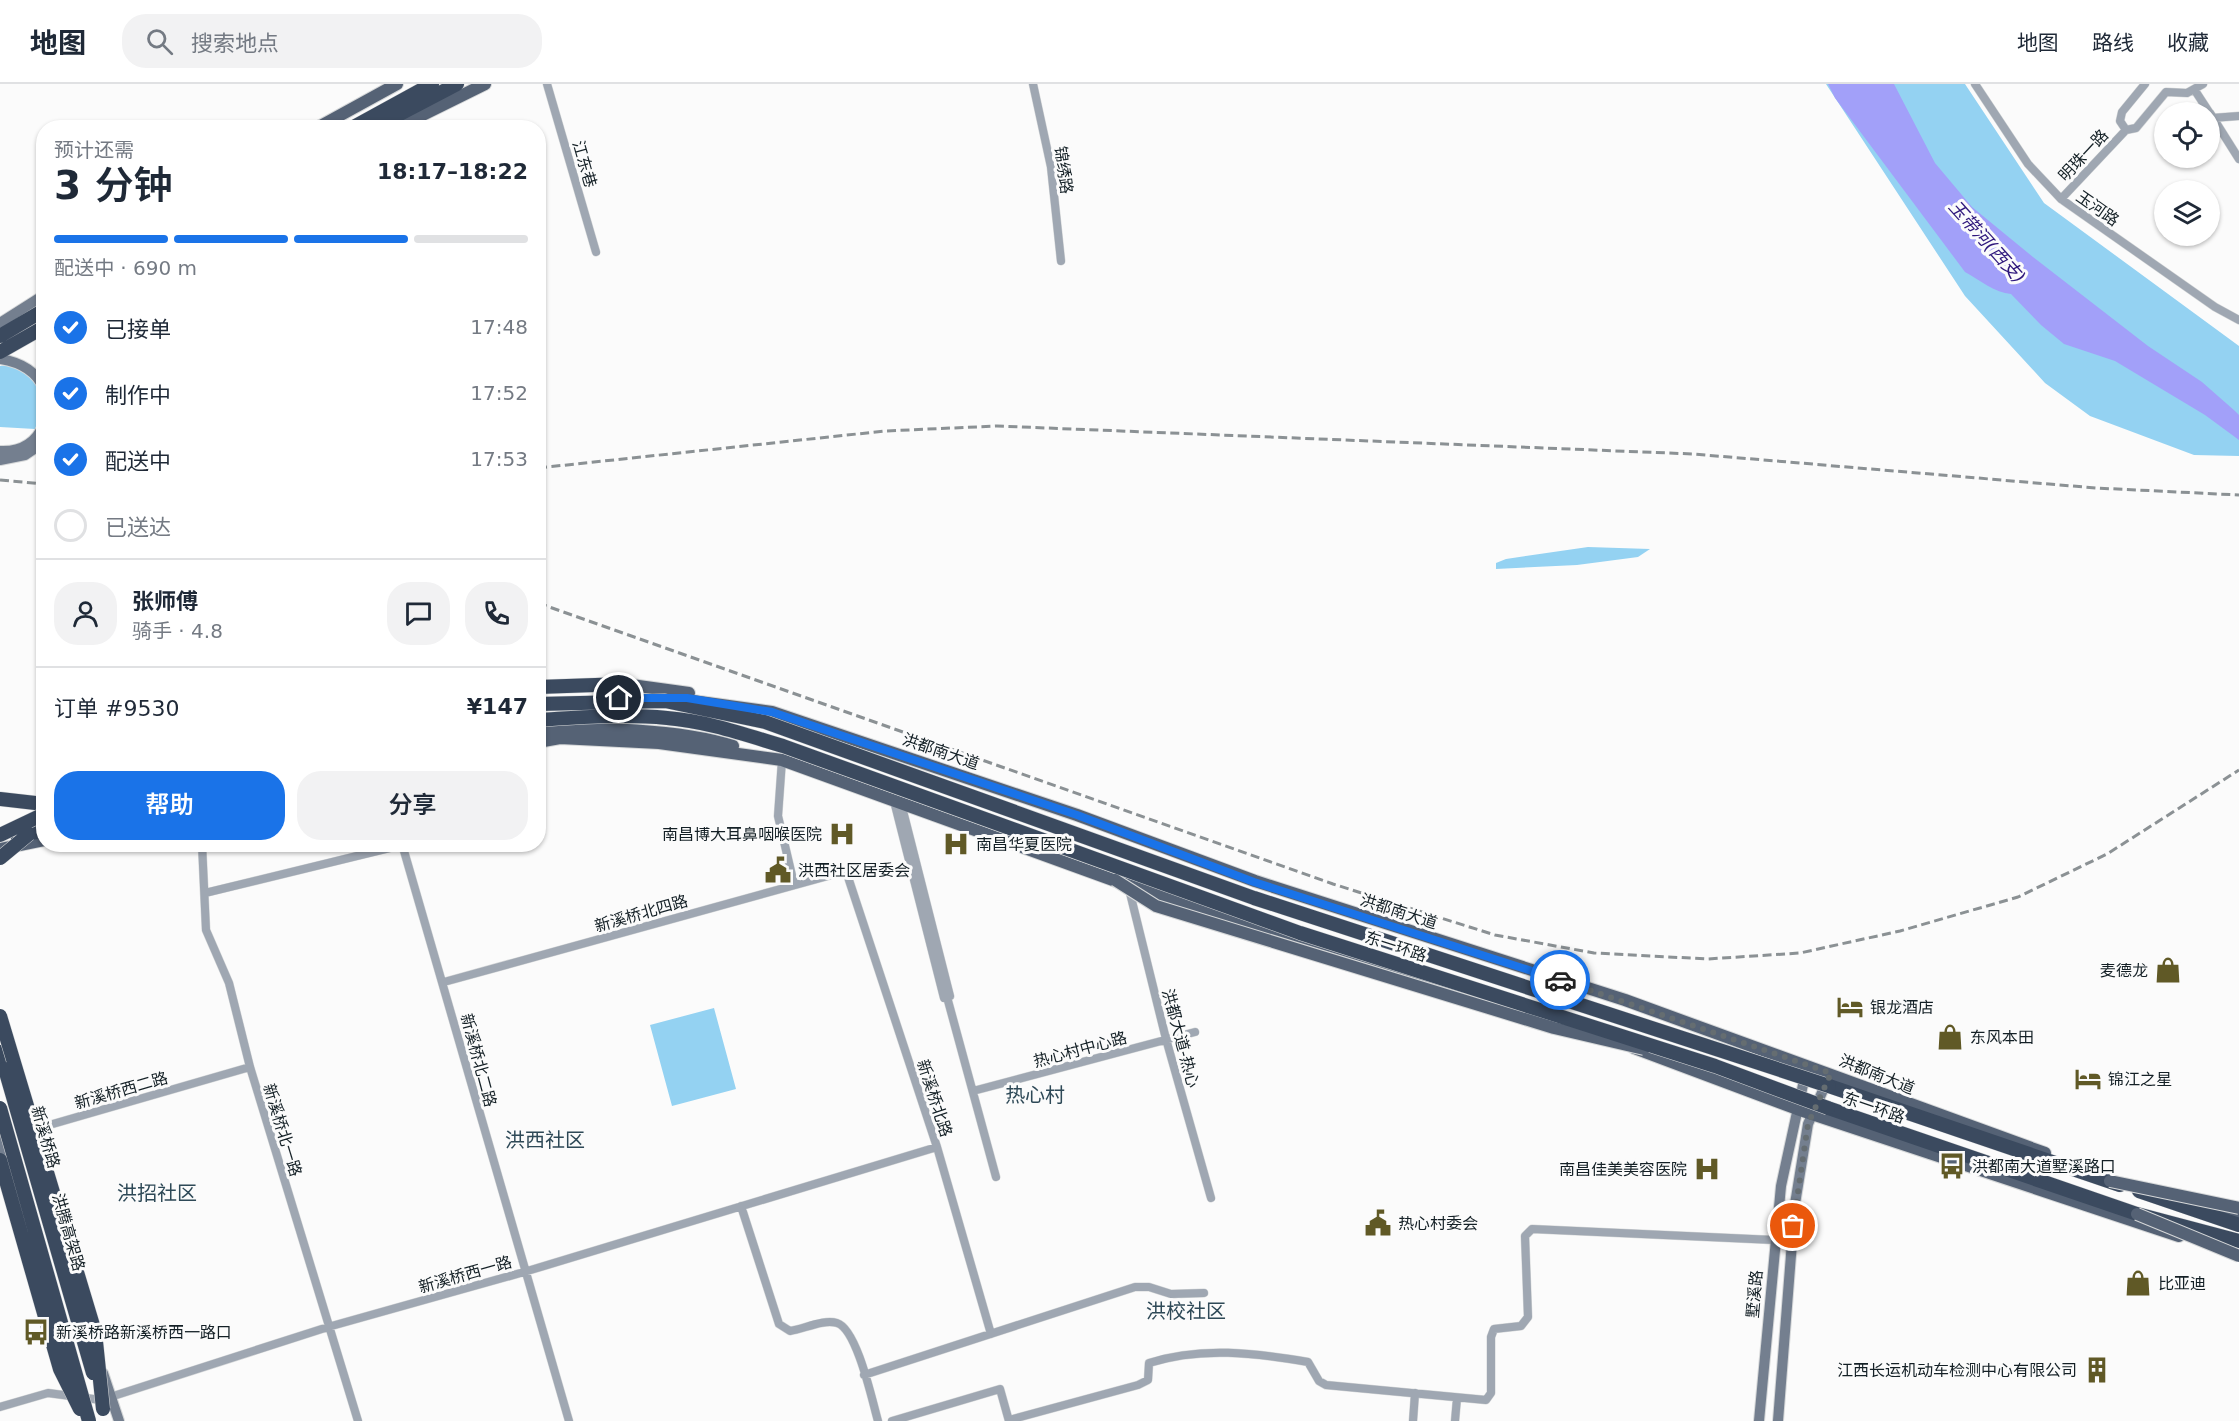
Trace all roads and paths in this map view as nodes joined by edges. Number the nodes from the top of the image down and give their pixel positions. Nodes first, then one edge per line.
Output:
1 (397, 84) edge
2 (432, 84) edge
3 (457, 84) edge
4 (484, 84) edge
5 (547, 84) edge
6 (1033, 84) edge
7 (1975, 84) edge
8 (2145, 84) edge
9 (2203, 84) edge
10 (2194, 89) junction
11 (2202, 102) edge
12 (2220, 115) edge
13 (2239, 116) edge
14 (332, 120) edge
15 (367, 120) edge
16 (388, 120) edge
17 (412, 120) edge
18 (2126, 130) junction
19 (2220, 130) edge
20 (2239, 159) edge
21 (2061, 199) junction
22 (596, 252) dead end
23 (1061, 261) dead end
24 (36, 300) edge
25 (36, 315) edge
26 (2239, 320) edge
27 (0, 323) edge
28 (36, 332) edge
29 (0, 336) edge
30 (0, 352) edge
31 (0, 359) edge
32 (36, 377) edge
33 (36, 441) edge
34 (30, 448) junction
35 (0, 451) edge
36 (0, 460) edge
37 (624, 684) joint
38 (546, 687) edge
39 (546, 701) edge
40 (546, 703) edge
41 (772, 712) junction
42 (546, 719) edge
43 (546, 731) edge
44 (546, 741) edge
45 (777, 759) junction
46 (0, 799) edge
47 (898, 802) junction
48 (36, 803) edge
49 (36, 817) edge
50 (36, 819) edge
51 (0, 827) edge
52 (36, 833) edge
53 (0, 835) edge
54 (36, 842) edge
55 (0, 849) edge
56 (202, 852) edge
57 (373, 852) edge
58 (404, 852) edge
59 (0, 858) edge
60 (846, 871) joint
61 (1115, 880) junction
62 (794, 884) junction
63 (1128, 885) junction
64 (205, 893) junction
65 (444, 982) junction
66 (0, 1016) edge
67 (0, 1032) edge
68 (1195, 1032) dead end
69 (1166, 1039) junction
70 (0, 1052) edge
71 (1808, 1065) junction
72 (1715, 1066) junction
73 (250, 1067) junction
74 (1831, 1073) junction
75 (973, 1091) junction
76 (0, 1108) edge
77 (1797, 1109) junction
78 (1813, 1114) junction
79 (0, 1129) edge
80 (29, 1131) junction
81 (0, 1137) edge
82 (937, 1147) junction
83 (0, 1160) edge
84 (996, 1177) dead end
85 (2110, 1181) junction
86 (1211, 1197) dead end
87 (741, 1206) junction
88 (2239, 1208) edge
89 (2137, 1214) junction
90 (2239, 1217) edge
91 (2239, 1225) edge
92 (1774, 1239) junction
93 (2239, 1241) edge
94 (2239, 1254) edge
95 (524, 1272) junction
96 (1204, 1293) dead end
97 (328, 1327) junction
98 (991, 1334) junction
99 (864, 1375) junction
100 (1415, 1393) junction
101 (78, 1397) junction
102 (112, 1397) junction
103 (1457, 1398) junction
104 (0, 1407) edge
105 (105, 1415) edge
106 (86, 1421) edge
107 (119, 1421) edge
108 (358, 1421) edge
109 (569, 1421) edge
110 (878, 1421) edge
111 (892, 1421) edge
112 (1009, 1421) edge
113 (1413, 1421) edge
114 (1455, 1421) edge
115 (1759, 1421) edge
116 (1778, 1421) edge

1 - 14 main road
2 - 15 highway
3 - 16 highway
4 - 17 main road
5 - 22 street, 江东巷
6 - 23 street, 锦绣路
7 - 21 street, 玉河路
8 - 18 street, 明珠一路
9 - 10 street, 明珠一路
10 - 11 street
10 - 18 street, 明珠一路
12 - 13 street
18 - 21 street, 明珠一路
19 - 20 street
21 - 26 street, 玉河路
24 - 27 main road
25 - 29 highway
28 - 30 highway
31 - 32 main road
33 - 34 main road
34 - 35 main road
34 - 36 main road
37 - 38 highway
37 - 41 main road
39 - 41 main road, 洪都南大道
40 - 85 highway, 东一环路, bridge
41 - 71 main road, 洪都南大道
42 - 72 highway, 东一环路, bridge
43 - 45 main road
44 - 45 main road
45 - 47 main road
45 - 62 street
46 - 48 highway
47 - 61 main road
47 - 75 street
49 - 51 main road
50 - 53 highway, bridge
52 - 53 highway, bridge
52 - 59 highway, bridge
54 - 55 main road
56 - 64 street, 新溪桥北一路
57 - 64 street
58 - 65 street, 新溪桥北二路
60 - 62 street, 新溪桥北四路
60 - 82 street, 新溪桥北路
61 - 63 main road
61 - 72 main road, bridge
62 - 65 street, 新溪桥北四路
63 - 69 street, 洪都大道-热心
63 - 77 main road
64 - 73 street, 新溪桥北一路
65 - 95 street, 新溪桥北二路
66 - 105 highway, bridge
67 - 80 main road, 新溪桥路
68 - 69 street, 热心村中心路
69 - 75 street, 热心村中心路
69 - 86 street, 洪都大道-热心
70 - 105 highway, 洪腾高架路, bridge
71 - 74 main road, 洪都南大道
71 - 77 main road, 墅溪路
72 - 89 highway, 东一环路, bridge
73 - 80 street, 新溪桥西二路
73 - 97 street, 新溪桥北一路
74 - 78 main road, 墅溪路
74 - 90 main road, 洪都南大道
75 - 84 street
76 - 106 highway, 洪腾高架路, bridge
77 - 78 main road
77 - 92 main road, 墅溪路
78 - 94 main road
78 - 116 main road, 墅溪路
79 - 80 street, 新溪桥西二路
80 - 102 main road, 新溪桥路
81 - 101 main road
82 - 87 street, 新溪桥西一路
82 - 98 street, 新溪桥北路
83 - 106 highway, bridge
85 - 88 main road, bridge
85 - 91 highway, 东一环路, bridge
87 - 95 street, 新溪桥西一路
87 - 99 street
89 - 93 highway, 东一环路, bridge
89 - 94 main road, bridge
92 - 103 street
92 - 115 main road, 墅溪路
95 - 97 street, 新溪桥西一路
95 - 109 street, 新溪桥北二路
96 - 98 street
97 - 102 street, 新溪桥西一路
97 - 108 street, 新溪桥北一路
98 - 99 street
99 - 110 street
100 - 103 street
100 - 112 street
100 - 113 street
101 - 102 street, 新溪桥西一路
101 - 104 street, 新溪桥西一路
101 - 106 main road
102 - 107 main road, 新溪桥路
103 - 114 street
111 - 112 street

